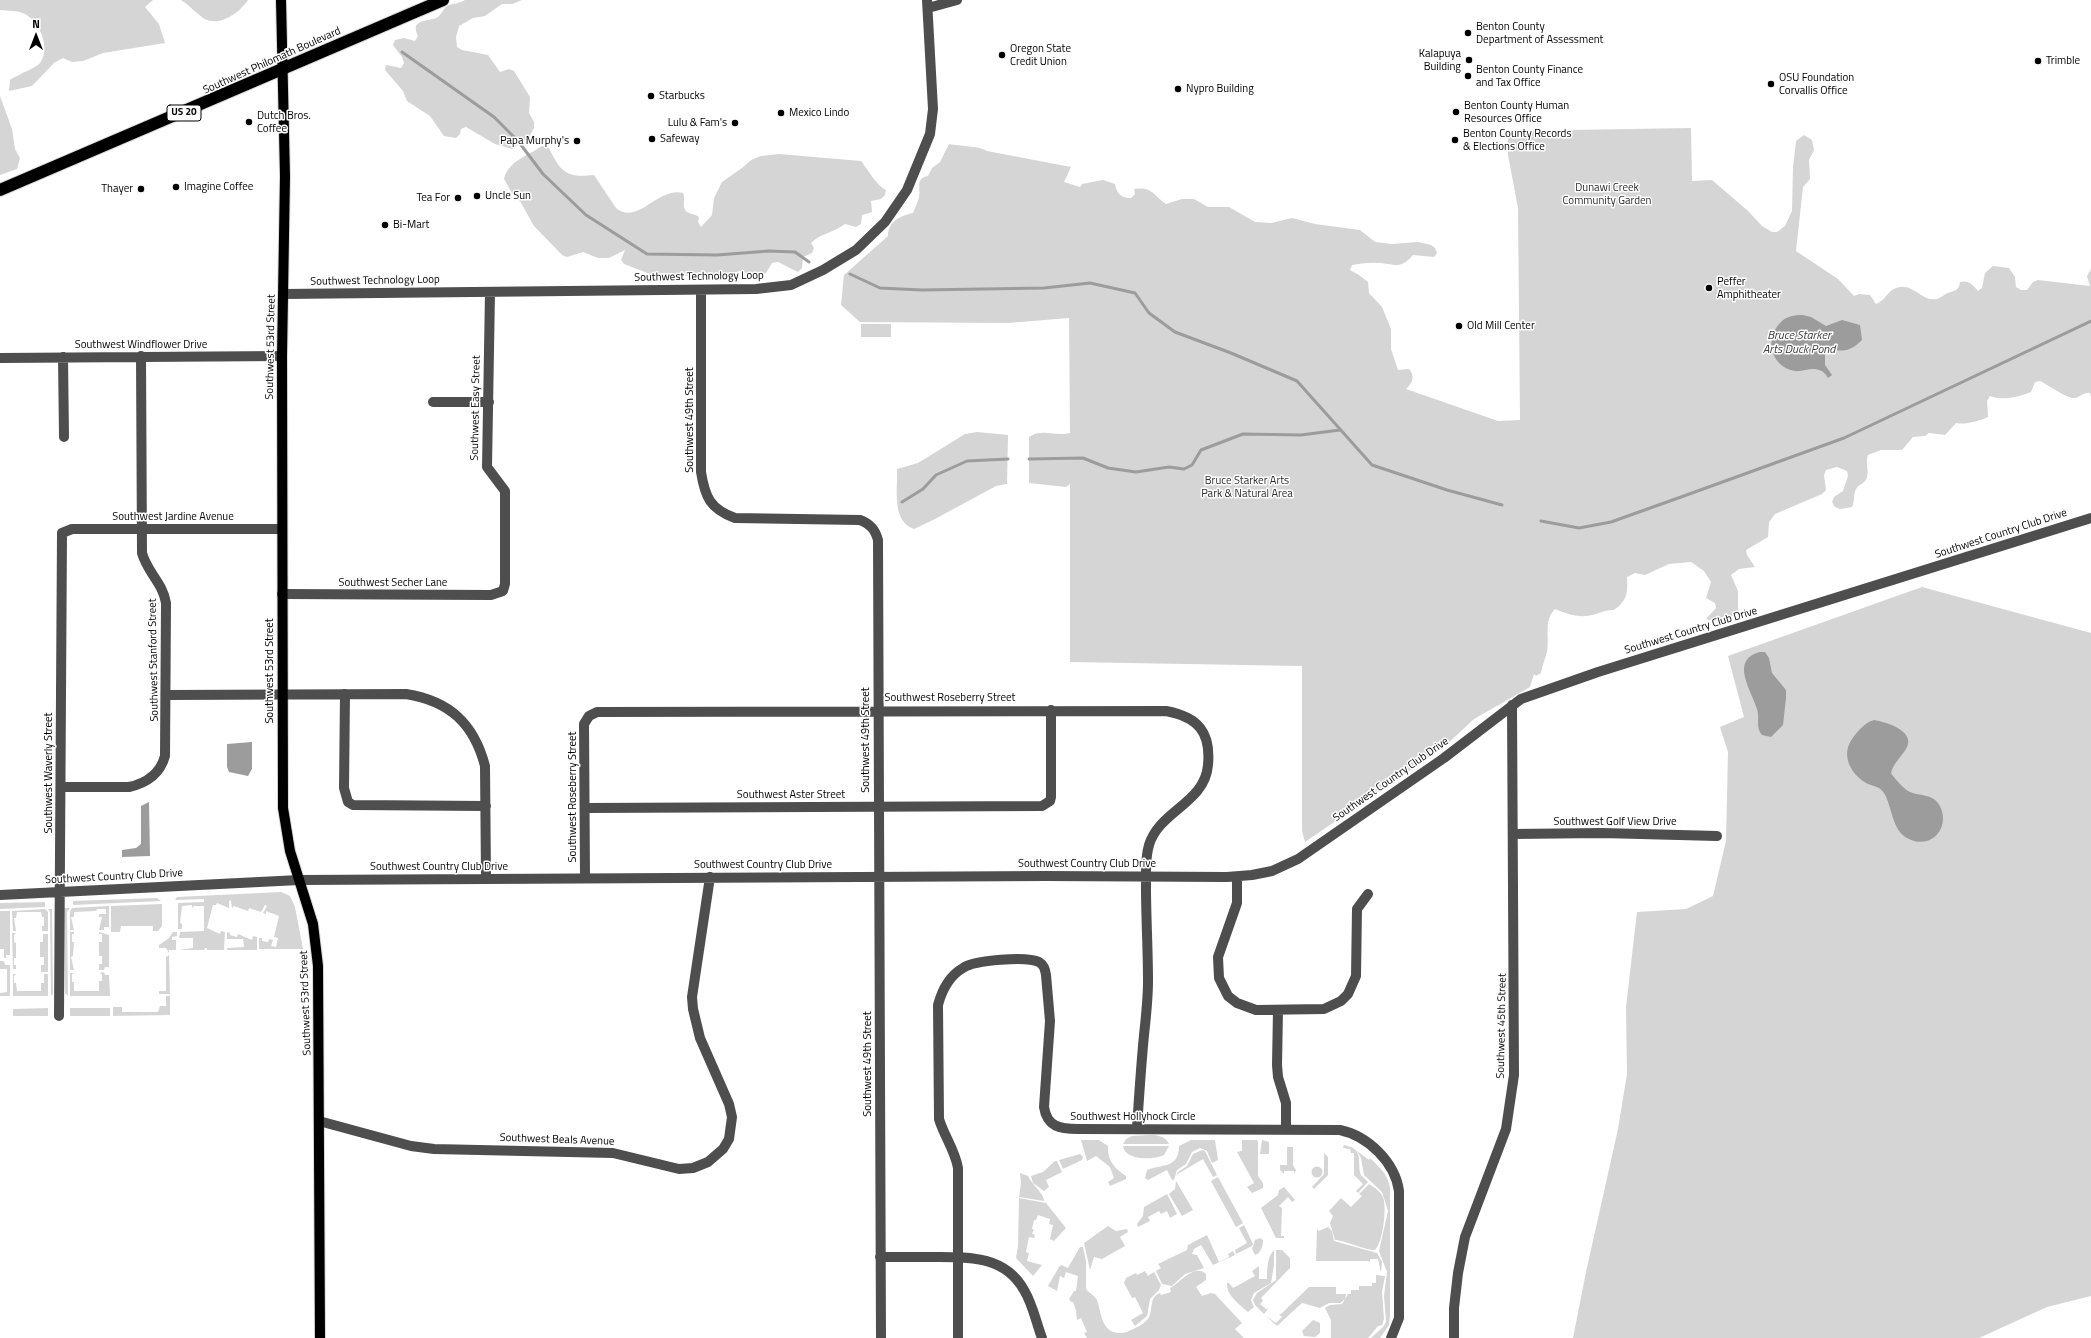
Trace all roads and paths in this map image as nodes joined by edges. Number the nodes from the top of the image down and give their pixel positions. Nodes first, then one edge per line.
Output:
1 (281, 0) edge
2 (443, 0) edge
3 (957, 0) edge
4 (927, 4) edge
5 (284, 68) junction
6 (0, 190) edge
7 (701, 290) junction
8 (490, 292) junction
9 (284, 294) junction
10 (141, 356) junction
11 (282, 356) junction
12 (63, 357) junction
13 (0, 358) edge
14 (433, 402) dead end
15 (489, 402) junction
16 (64, 437) dead end
17 (2091, 518) edge
18 (141, 529) junction
19 (282, 529) junction
20 (64, 531) joint
21 (503, 591) joint
22 (282, 594) junction
23 (283, 694) junction
24 (345, 694) junction
25 (167, 695) junction
26 (1512, 705) junction
27 (1051, 710) junction
28 (878, 711) junction
29 (61, 787) junction
30 (486, 806) junction
31 (878, 806) junction
32 (585, 808) junction
33 (1513, 834) junction
34 (1717, 836) dead end
35 (878, 876) junction
36 (1146, 877) junction
37 (1237, 877) junction
38 (486, 878) junction
39 (585, 878) junction
40 (710, 878) junction
41 (299, 880) junction
42 (59, 892) junction
43 (1368, 894) dead end
44 (0, 895) edge
45 (1278, 1010) junction
46 (59, 1016) dead end
47 (319, 1121) junction
48 (1137, 1128) junction
49 (1286, 1129) junction
50 (880, 1257) junction
51 (958, 1257) junction
52 (320, 1338) edge
53 (881, 1338) edge
54 (958, 1338) edge
55 (1042, 1338) edge
56 (1391, 1338) edge
57 (1454, 1338) edge

1 - 5 main road, Southwest 53rd Street
2 - 5 highway, Southwest Philomath Boulevard / US 20
3 - 4 street
4 - 7 street, Southwest Technology Loop
5 - 6 highway, Southwest Philomath Boulevard / US 20
5 - 9 main road, Southwest 53rd Street
7 - 8 street, Southwest Technology Loop
7 - 28 street, Southwest 49th Street
8 - 9 street, Southwest Technology Loop
8 - 15 street, Southwest Easy Street
9 - 11 main road, Southwest 53rd Street
10 - 11 street, Southwest Windflower Drive
10 - 12 street, Southwest Windflower Drive
10 - 18 street, Southwest Stanford Street
11 - 19 main road, Southwest 53rd Street
12 - 13 street, Southwest Windflower Drive
12 - 16 street
14 - 15 street
15 - 21 street, Southwest Easy Street
17 - 26 street, Southwest Country Club Drive
18 - 19 street, Southwest Jardine Avenue
18 - 20 street, Southwest Jardine Avenue
18 - 25 street, Southwest Stanford Street
19 - 22 main road, Southwest 53rd Street
20 - 29 street, Southwest Waverly Street
21 - 22 street, Southwest Secher Lane
22 - 23 main road, Southwest 53rd Street
23 - 24 street
23 - 25 street
23 - 41 main road, Southwest 53rd Street
24 - 30 street
24 - 30 street
25 - 29 street, Southwest Stanford Street
26 - 33 street, Southwest 45th Street
26 - 37 street, Southwest Country Club Drive
27 - 28 street, Southwest Roseberry Street
27 - 31 street, Southwest Aster Street
27 - 36 street, Southwest Roseberry Street
28 - 31 street, Southwest 49th Street
28 - 32 street, Southwest Roseberry Street
29 - 42 street, Southwest Waverly Street
30 - 38 street
31 - 32 street, Southwest Aster Street
31 - 35 street, Southwest 49th Street
32 - 39 street, Southwest Roseberry Street
33 - 34 street, Southwest Golf View Drive
33 - 57 street, Southwest 45th Street
35 - 36 street, Southwest Country Club Drive
35 - 40 street, Southwest Country Club Drive
35 - 50 street, Southwest 49th Street
36 - 37 street, Southwest Country Club Drive
36 - 48 street, Southwest Roseberry Street
37 - 45 street
38 - 39 street, Southwest Country Club Drive
38 - 41 street, Southwest Country Club Drive
39 - 40 street, Southwest Country Club Drive
40 - 47 street, Southwest Beals Avenue
41 - 42 street, Southwest Country Club Drive
41 - 47 main road, Southwest 53rd Street
42 - 44 street, Southwest Country Club Drive
42 - 46 street, Southwest Waverly Street
43 - 45 street
45 - 49 street
47 - 52 main road, Southwest 53rd Street
48 - 49 street, Southwest Hollyhock Circle
48 - 51 street, Southwest Hollyhock Circle
49 - 56 street, Southwest Hollyhock Circle
50 - 51 street
50 - 53 street, Southwest 49th Street
51 - 54 street, Southwest Hollyhock Circle
51 - 55 street

